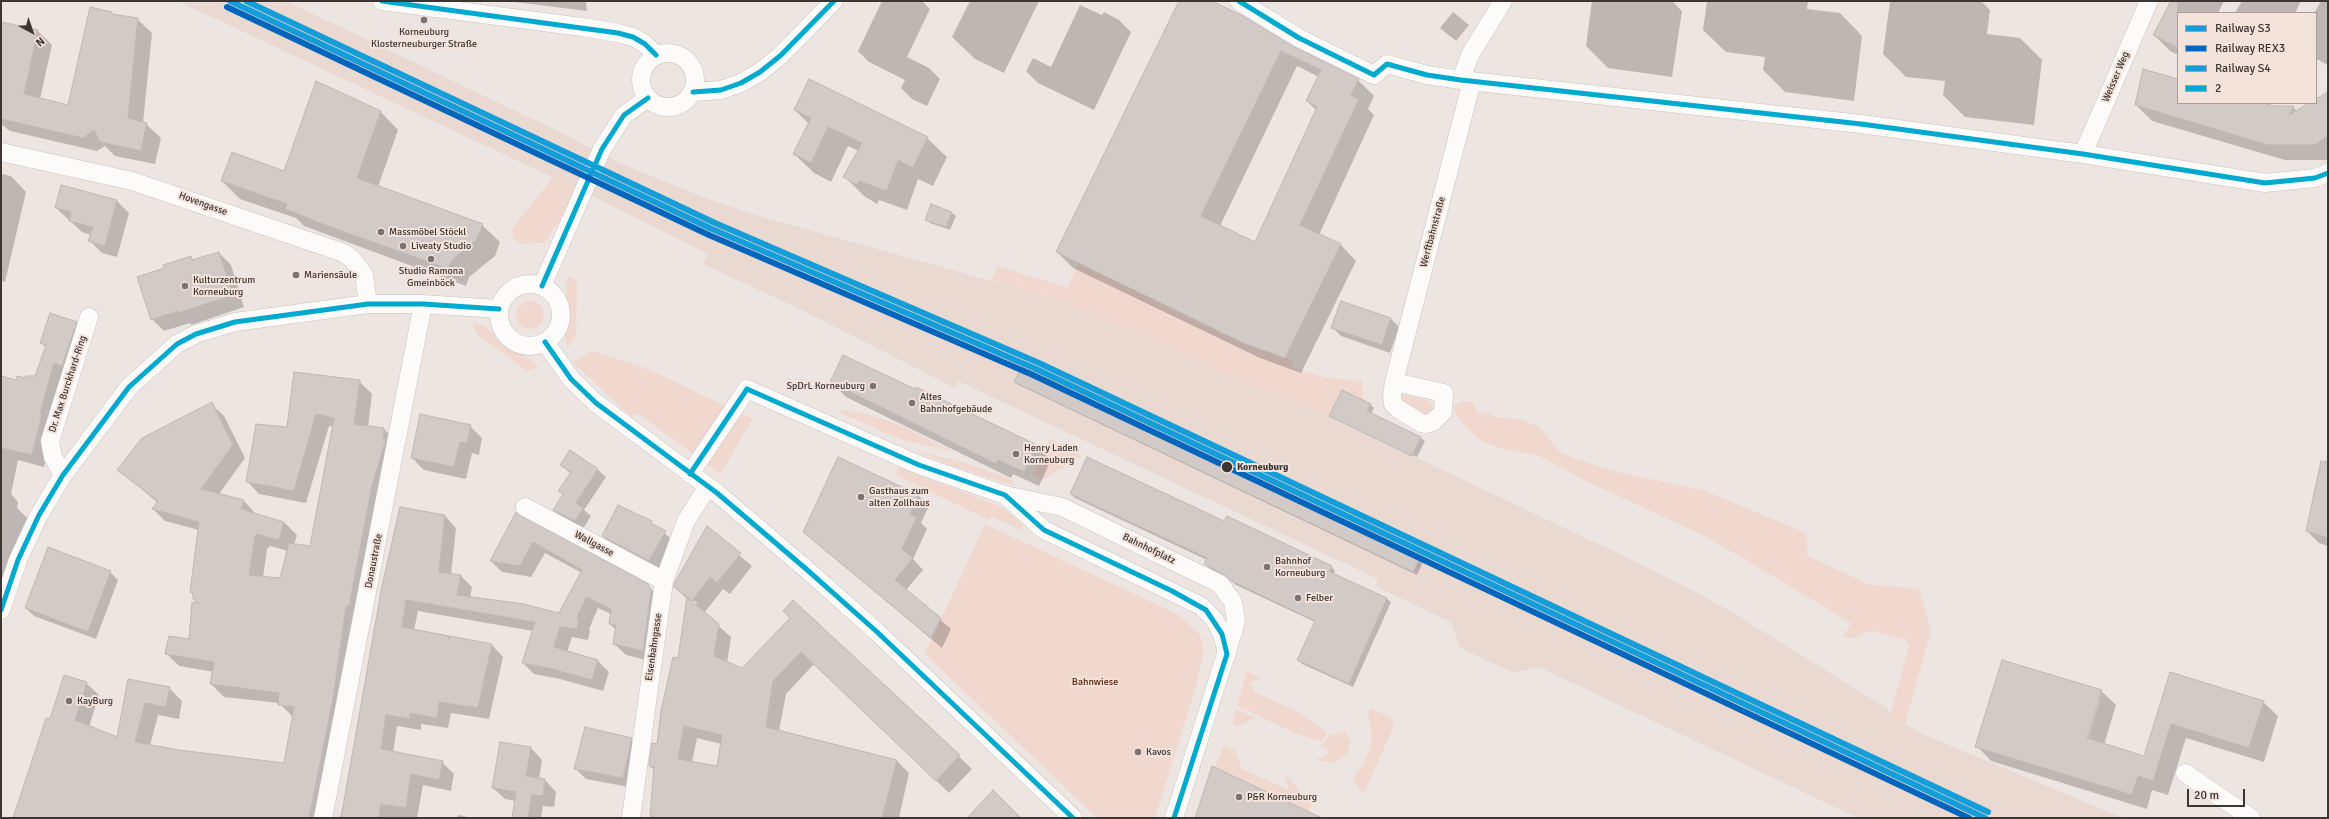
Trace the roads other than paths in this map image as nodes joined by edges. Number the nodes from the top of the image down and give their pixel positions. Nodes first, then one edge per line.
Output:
1 (382, 1) edge
2 (834, 1) edge
3 (1239, 1) edge
4 (1503, 1) edge
5 (2149, 1) edge
6 (415, 2) edge
7 (656, 55) junction
8 (1467, 81) junction
9 (693, 92) junction
10 (648, 98) junction
11 (1, 152) edge
12 (2083, 154) junction
13 (2328, 173) edge
14 (542, 286) junction
15 (368, 304) junction
16 (423, 304) junction
17 (499, 309) junction
18 (89, 317) dead end
19 (545, 342) junction
20 (1394, 382) junction
21 (690, 474) junction
22 (63, 475) junction
23 (708, 486) junction
24 (1005, 495) junction
25 (525, 507) dead end
26 (664, 581) junction
27 (1, 610) edge
28 (1226, 654) junction
29 (2185, 773) dead end
30 (323, 818) edge
31 (631, 818) edge
32 (1073, 818) edge
33 (1174, 818) edge
34 (2251, 818) edge

1 - 6 street
2 - 9 street
3 - 8 street
4 - 8 street, Werftbahnstraße
5 - 12 street, Weisser Weg
6 - 7 street
7 - 9 street
7 - 10 street
8 - 12 street
8 - 20 street, Werftbahnstraße
9 - 10 street
10 - 14 street
11 - 15 street, Hovengasse
12 - 13 street
14 - 17 street
14 - 19 street
15 - 16 street
15 - 22 street
16 - 17 street
16 - 30 street, Donaustraße
17 - 19 street
18 - 22 street, Dr. Max Burckhard-Ring
19 - 21 street
20 - 20 street, Werftbahnstraße
21 - 23 street
21 - 24 street, Bahnhofplatz
22 - 27 street
23 - 26 street, Eisenbahngasse
23 - 32 street
24 - 28 street, Bahnhofplatz
24 - 28 street, Bahnhofplatz
25 - 26 street, Wallgasse
26 - 31 street, Eisenbahngasse
28 - 33 street, Bahnhofplatz
29 - 34 street

